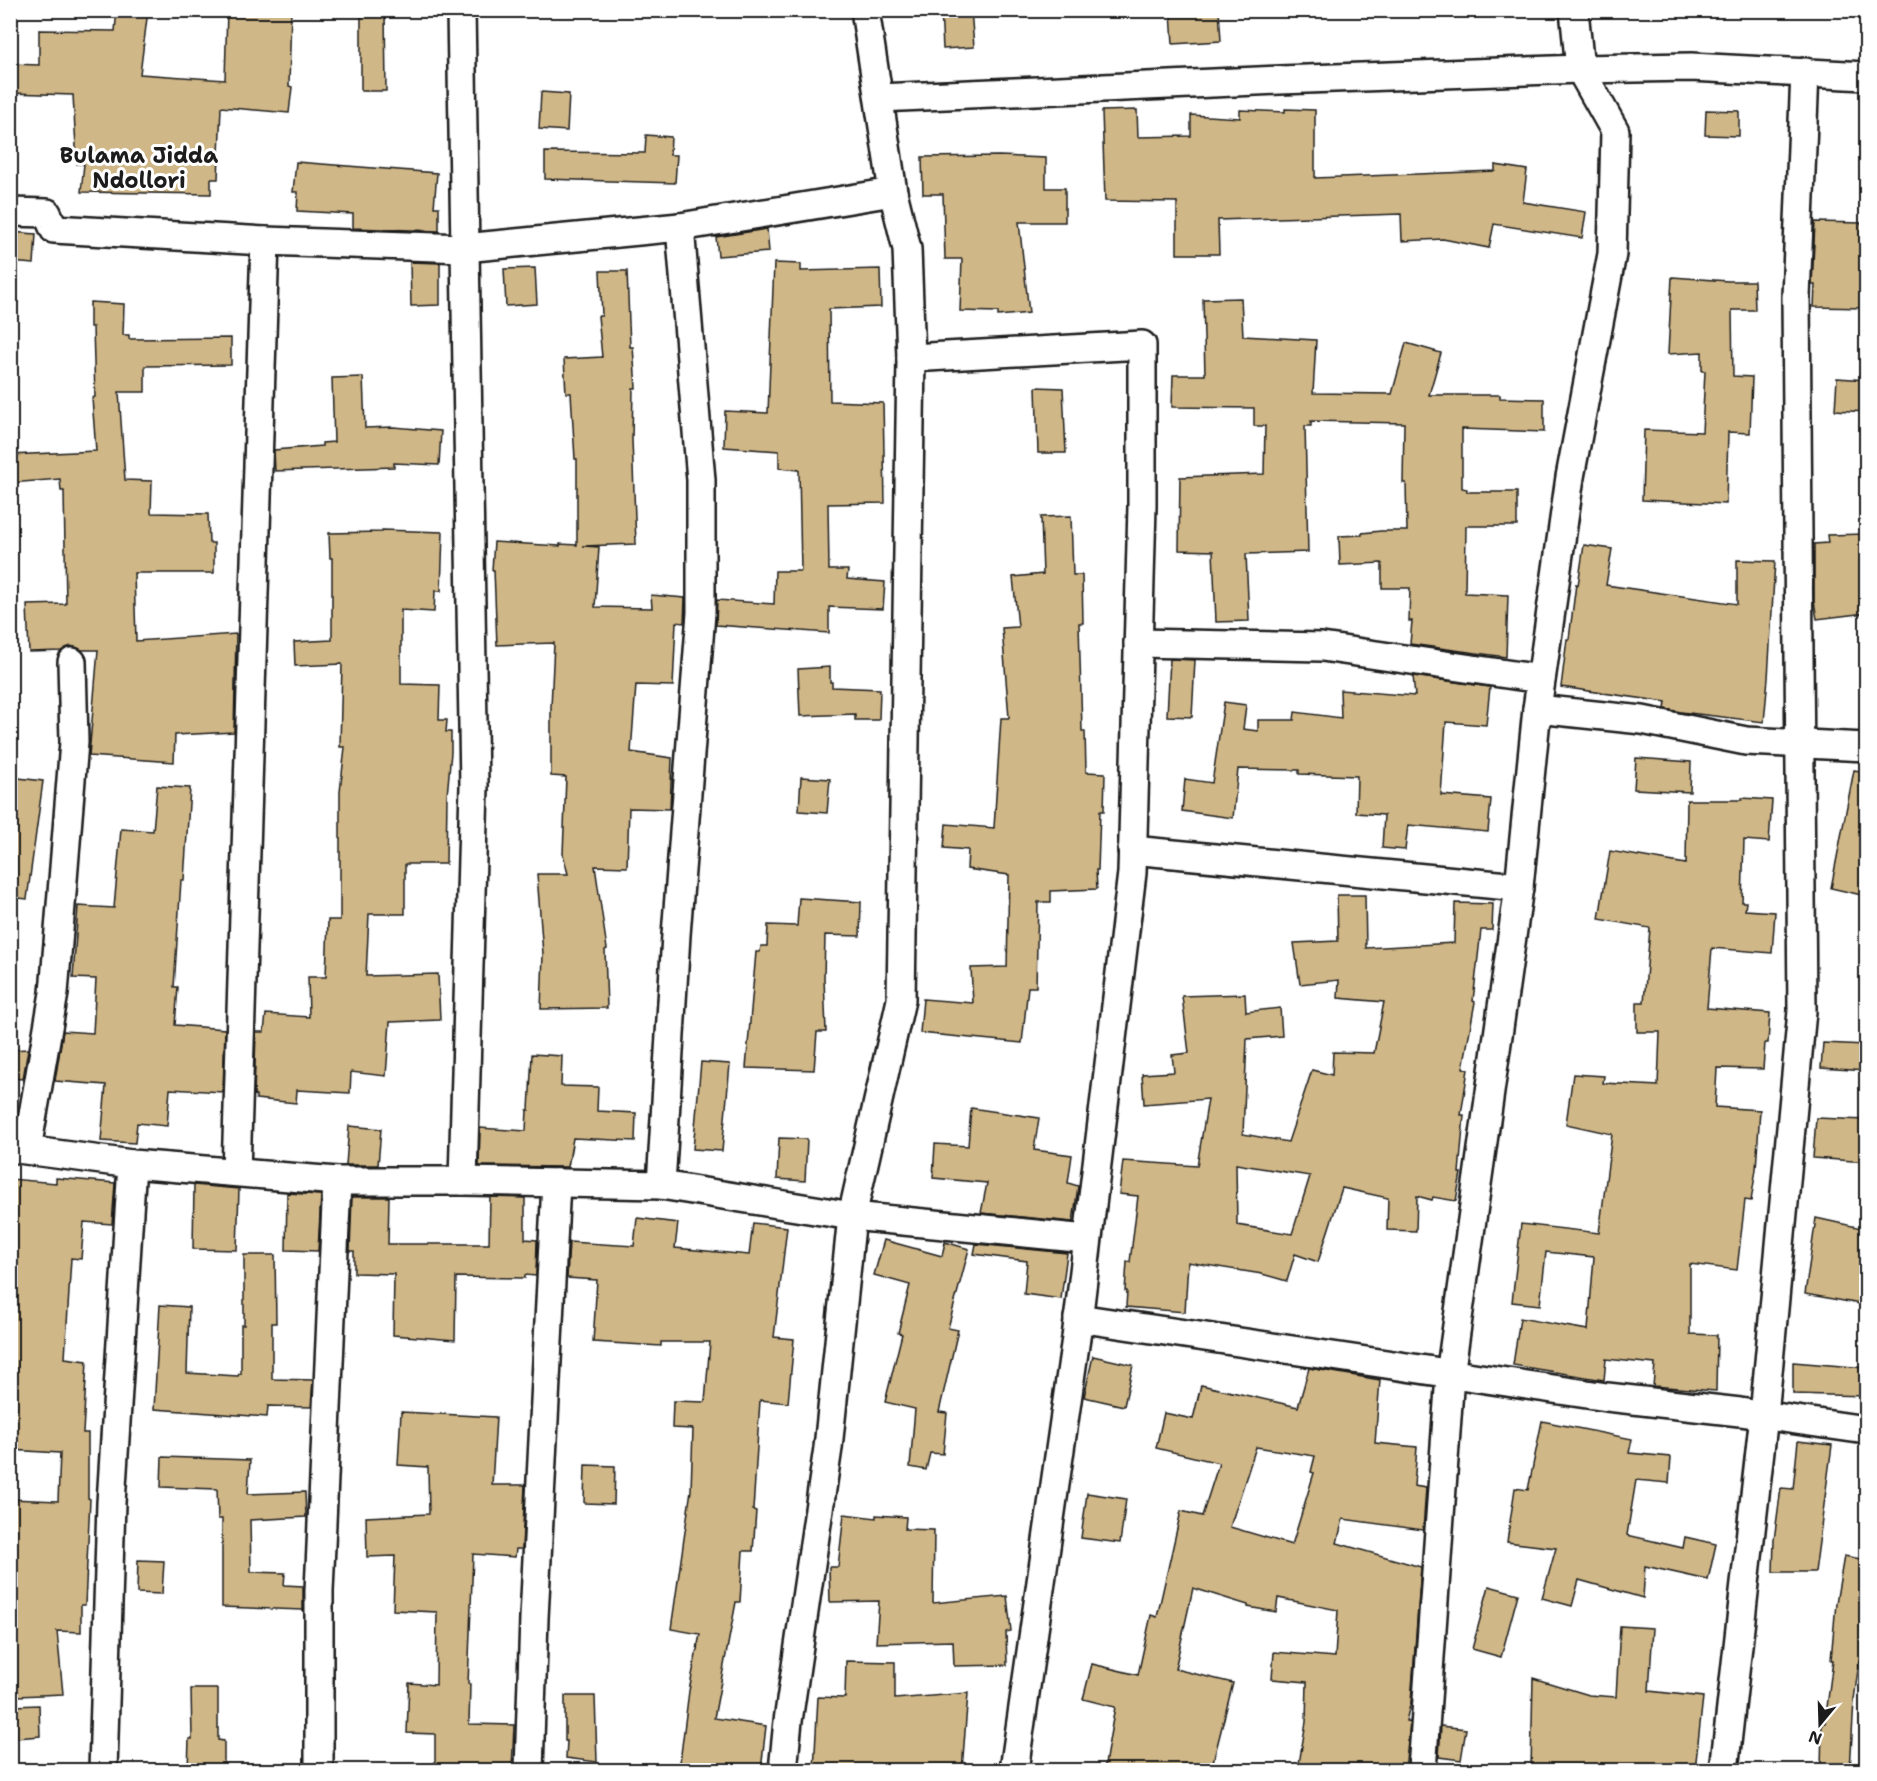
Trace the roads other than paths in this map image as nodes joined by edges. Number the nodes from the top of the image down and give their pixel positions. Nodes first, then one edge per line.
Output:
1 (460, 10) edge
2 (865, 10) edge
3 (1574, 10) edge
4 (1580, 69) junction
5 (1804, 72) junction
6 (1866, 76) edge
7 (879, 98) junction
8 (893, 192) junction
9 (10, 212) edge
10 (680, 227) junction
11 (265, 241) junction
12 (464, 248) junction
13 (911, 358) junction
14 (1138, 643) junction
15 (72, 662) dead end
16 (1541, 679) junction
17 (1537, 709) junction
18 (1799, 744) junction
19 (1866, 747) edge
20 (1132, 850) junction
21 (1519, 887) junction
22 (19, 1149) edge
23 (132, 1164) junction
24 (236, 1172) junction
25 (337, 1181) junction
26 (463, 1181) junction
27 (556, 1183) junction
28 (661, 1185) junction
29 (852, 1216) junction
30 (1087, 1239) junction
31 (1078, 1318) junction
32 (1450, 1375) junction
33 (1764, 1415) junction
34 (1866, 1430) edge
35 (103, 1770) edge
36 (319, 1770) edge
37 (529, 1770) edge
38 (783, 1770) edge
39 (1014, 1770) edge
40 (1422, 1770) edge
41 (1724, 1770) edge

1 - 12 street
2 - 7 street
3 - 4 street
4 - 5 street
4 - 7 street
4 - 16 street
5 - 6 street
5 - 18 street
7 - 8 street
8 - 10 street
8 - 13 street
9 - 11 street
10 - 12 street
10 - 28 street
11 - 12 street
11 - 24 street
12 - 26 street
13 - 14 street
13 - 29 street
14 - 16 street
14 - 20 street
15 - 22 street
16 - 17 street
17 - 18 street
17 - 21 street
18 - 19 street
18 - 33 street
20 - 21 street
20 - 30 street
21 - 32 street
22 - 23 street
23 - 24 street
23 - 35 street
24 - 25 street
25 - 26 street
25 - 36 street
26 - 27 street
27 - 28 street
27 - 37 street
28 - 29 street
29 - 30 street
29 - 38 street
30 - 31 street
31 - 32 street
31 - 39 street
32 - 33 street
32 - 40 street
33 - 34 street
33 - 41 street

